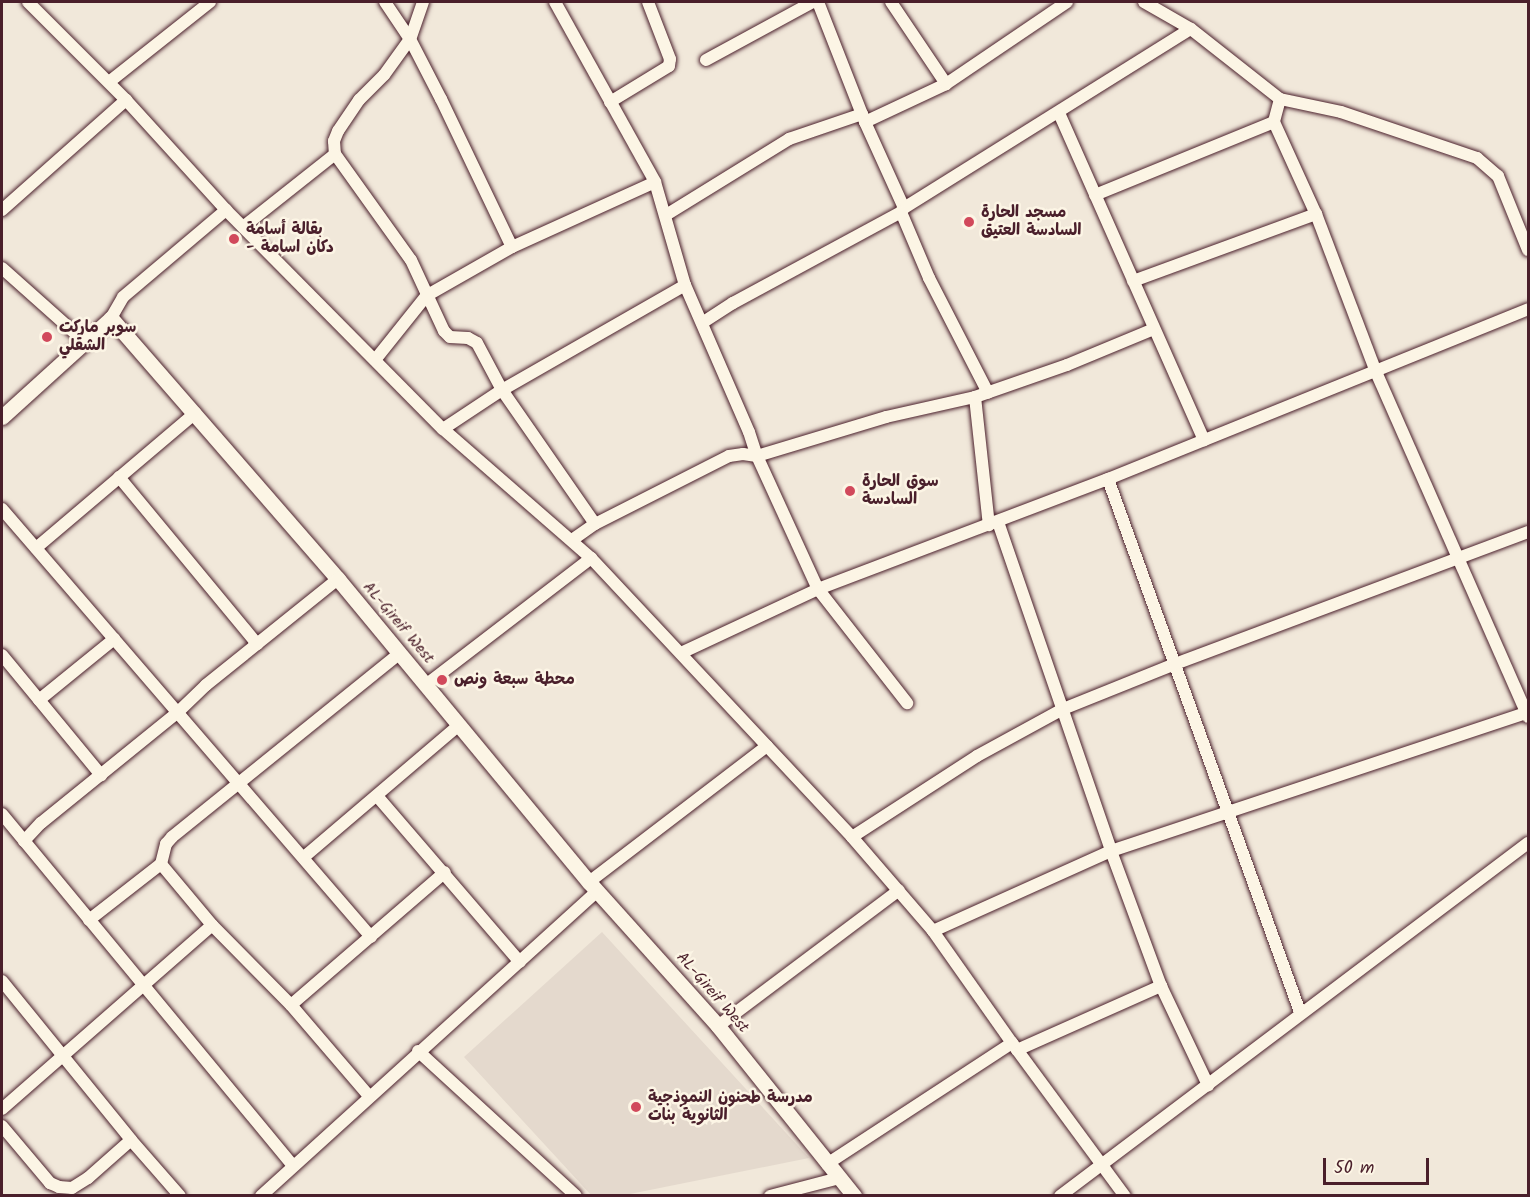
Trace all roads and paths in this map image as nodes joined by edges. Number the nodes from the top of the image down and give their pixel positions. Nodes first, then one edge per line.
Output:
1 (28, 2) edge
2 (210, 2) edge
3 (385, 2) edge
4 (423, 2) edge
5 (555, 2) edge
6 (648, 2) edge
7 (813, 2) edge
8 (818, 2) edge
9 (891, 2) edge
10 (1067, 2) edge
11 (1144, 2) edge
12 (1191, 29) junction
13 (410, 39) junction
14 (706, 60) dead end
15 (109, 82) junction
16 (946, 84) junction
17 (1280, 99) junction
18 (126, 100) junction
19 (610, 102) junction
20 (1059, 113) junction
21 (864, 118) junction
22 (1274, 123) junction
23 (335, 154) junction
24 (655, 182) junction
25 (1095, 195) junction
26 (2, 210) edge
27 (226, 210) junction
28 (902, 210) junction
29 (1316, 214) junction
30 (666, 215) junction
31 (243, 227) junction
32 (512, 247) junction
33 (1528, 250) edge
34 (2, 267) edge
35 (1133, 281) junction
36 (685, 285) junction
37 (426, 296) junction
38 (1528, 309) edge
39 (111, 318) junction
40 (702, 323) junction
41 (1154, 329) junction
42 (84, 341) junction
43 (375, 360) junction
44 (1376, 372) junction
45 (502, 390) junction
46 (988, 393) junction
47 (975, 397) junction
48 (195, 413) junction
49 (2, 417) edge
50 (443, 429) junction
51 (1204, 440) junction
52 (757, 456) junction
53 (119, 477) junction
54 (1108, 479) junction
55 (2, 508) edge
56 (994, 523) junction
57 (595, 524) junction
58 (1528, 532) edge
59 (572, 540) junction
60 (36, 548) junction
61 (591, 558) junction
62 (1458, 558) junction
63 (338, 579) junction
64 (818, 589) junction
65 (114, 639) junction
66 (257, 644) junction
67 (400, 653) junction
68 (681, 653) junction
69 (2, 655) edge
70 (1175, 664) junction
71 (427, 684) junction
72 (39, 700) junction
73 (907, 703) dead end
74 (1063, 709) junction
75 (177, 713) junction
76 (1528, 715) edge
77 (459, 725) junction
78 (767, 746) junction
79 (101, 775) junction
80 (238, 786) junction
81 (377, 796) junction
82 (1227, 813) junction
83 (2, 814) edge
84 (852, 837) junction
85 (24, 841) junction
86 (1528, 843) edge
87 (1111, 851) junction
88 (304, 857) junction
89 (161, 864) junction
90 (445, 872) junction
91 (593, 886) junction
92 (899, 890) junction
93 (89, 920) junction
94 (212, 925) junction
95 (933, 931) junction
96 (371, 938) junction
97 (520, 962) junction
98 (2, 981) edge
99 (142, 986) junction
100 (1161, 986) junction
101 (291, 1005) junction
102 (1300, 1012) junction
103 (718, 1026) junction
104 (1015, 1046) junction
105 (418, 1051) junction
106 (63, 1057) junction
107 (1208, 1085) junction
108 (369, 1096) junction
109 (2, 1109) edge
110 (2, 1126) edge
111 (131, 1140) junction
112 (827, 1164) junction
113 (292, 1165) junction
114 (1103, 1165) junction
115 (839, 1178) junction
116 (180, 1196) edge
117 (261, 1196) edge
118 (576, 1196) edge
119 (770, 1196) edge
120 (854, 1196) edge
121 (1060, 1196) edge
122 (1125, 1196) edge

1 - 15 street
2 - 15 street
3 - 13 street
4 - 13 street
5 - 19 street
6 - 19 street
7 - 14 street
8 - 21 street
9 - 16 street
10 - 16 street
11 - 12 street
12 - 17 street
12 - 20 street
13 - 23 street
13 - 32 street
15 - 18 street
16 - 21 street
17 - 22 street
17 - 33 street
18 - 26 street
18 - 27 street
19 - 24 street
20 - 25 street
20 - 28 street
21 - 28 street
21 - 30 street
22 - 25 street
22 - 29 street
23 - 31 street
23 - 37 street
24 - 30 street
24 - 32 street
25 - 35 street
27 - 31 street
27 - 39 street
28 - 40 street
28 - 46 street
29 - 35 street
29 - 44 street
30 - 36 street
31 - 43 street
32 - 37 street
34 - 42 street
35 - 41 street
36 - 40 street
36 - 45 street
37 - 43 street
37 - 45 street
38 - 44 street
39 - 42 street
39 - 48 street, AL-Gireif West
40 - 52 street
41 - 46 street
41 - 51 street
42 - 49 street
43 - 50 street
44 - 51 street
44 - 62 street
45 - 50 street
45 - 57 street
46 - 47 street
47 - 52 street
47 - 56 street
48 - 53 street
48 - 63 street, AL-Gireif West
50 - 59 street
51 - 54 street
52 - 57 street
52 - 64 street
53 - 60 street
53 - 66 street
54 - 56 street
54 - 70 street
55 - 60 street
56 - 64 street
56 - 74 street
57 - 59 street
58 - 62 street
59 - 61 street
60 - 65 street
61 - 68 street
61 - 71 street
62 - 70 street
62 - 76 street
63 - 66 street
63 - 67 street, AL-Gireif West
64 - 68 street
64 - 73 street
65 - 72 street
65 - 75 street
66 - 75 street
67 - 71 street, AL-Gireif West
67 - 80 street
68 - 78 street
69 - 72 street
70 - 74 street
70 - 82 street
71 - 77 street, AL-Gireif West
72 - 79 street
74 - 84 street
74 - 87 street
75 - 79 street
75 - 80 street
76 - 82 street
77 - 81 street
77 - 91 street, AL-Gireif West
78 - 84 street
78 - 91 street
79 - 85 street
80 - 88 street
80 - 89 street
81 - 88 street
81 - 90 street
82 - 87 street
82 - 102 street
83 - 85 street
84 - 92 street
85 - 93 street
86 - 102 street
87 - 95 street
87 - 100 street
88 - 96 street
89 - 93 street
89 - 94 street
90 - 96 street
90 - 97 street
91 - 97 street
91 - 103 street, AL-Gireif West
92 - 95 street
92 - 103 street
93 - 99 street
94 - 99 street
94 - 101 street
95 - 104 street
96 - 101 street
97 - 105 street
98 - 106 street
99 - 106 street
99 - 113 street
100 - 104 street
100 - 107 street
101 - 108 street
102 - 107 street
103 - 112 street, AL-Gireif West
104 - 112 street
104 - 114 street
105 - 108 street
105 - 118 street
106 - 109 street
106 - 111 street
107 - 114 street
108 - 113 street
110 - 111 street
111 - 116 street
112 - 115 street, AL-Gireif West
113 - 117 street
114 - 121 street
114 - 122 street
115 - 119 street
115 - 120 street, AL-Gireif West

